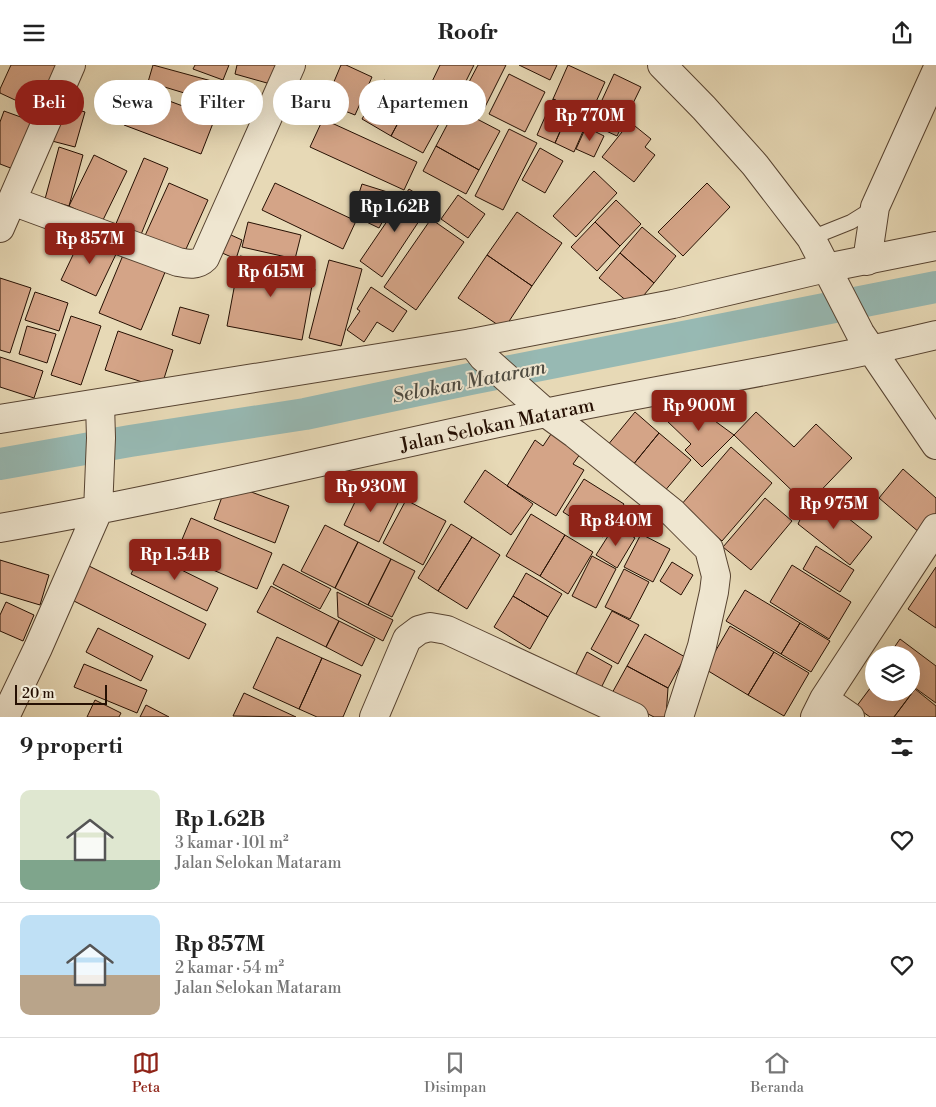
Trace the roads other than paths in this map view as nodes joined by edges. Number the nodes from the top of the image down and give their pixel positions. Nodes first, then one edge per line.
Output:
1 (70, 65) edge
2 (291, 65) edge
3 (662, 65) edge
4 (936, 72) edge
5 (12, 201) junction
6 (875, 207) junction
7 (0, 228) edge
8 (811, 238) junction
9 (936, 246) edge
10 (868, 261) junction
11 (829, 274) junction
12 (936, 335) edge
13 (866, 342) junction
14 (477, 350) junction
15 (100, 403) junction
16 (543, 410) junction
17 (0, 419) edge
18 (936, 445) edge
19 (98, 502) junction
20 (936, 528) edge
21 (0, 529) edge
22 (819, 708) edge
23 (5, 717) edge
24 (374, 717) edge
25 (634, 717) edge
26 (679, 717) edge
27 (850, 717) edge

1 - 5 street
2 - 5 street
3 - 8 street
4 - 6 street
5 - 7 street
6 - 8 lane
6 - 10 street
8 - 11 street
9 - 10 street
10 - 11 street
11 - 13 street
11 - 14 street
12 - 13 street, Jalan Selokan Mataram
13 - 16 street, Jalan Selokan Mataram
13 - 18 street
14 - 15 street
14 - 16 street
15 - 17 street
15 - 19 street
16 - 19 street, Jalan Selokan Mataram
16 - 26 street
19 - 21 street, Jalan Selokan Mataram
19 - 23 street
20 - 22 street
22 - 27 street
24 - 25 street

